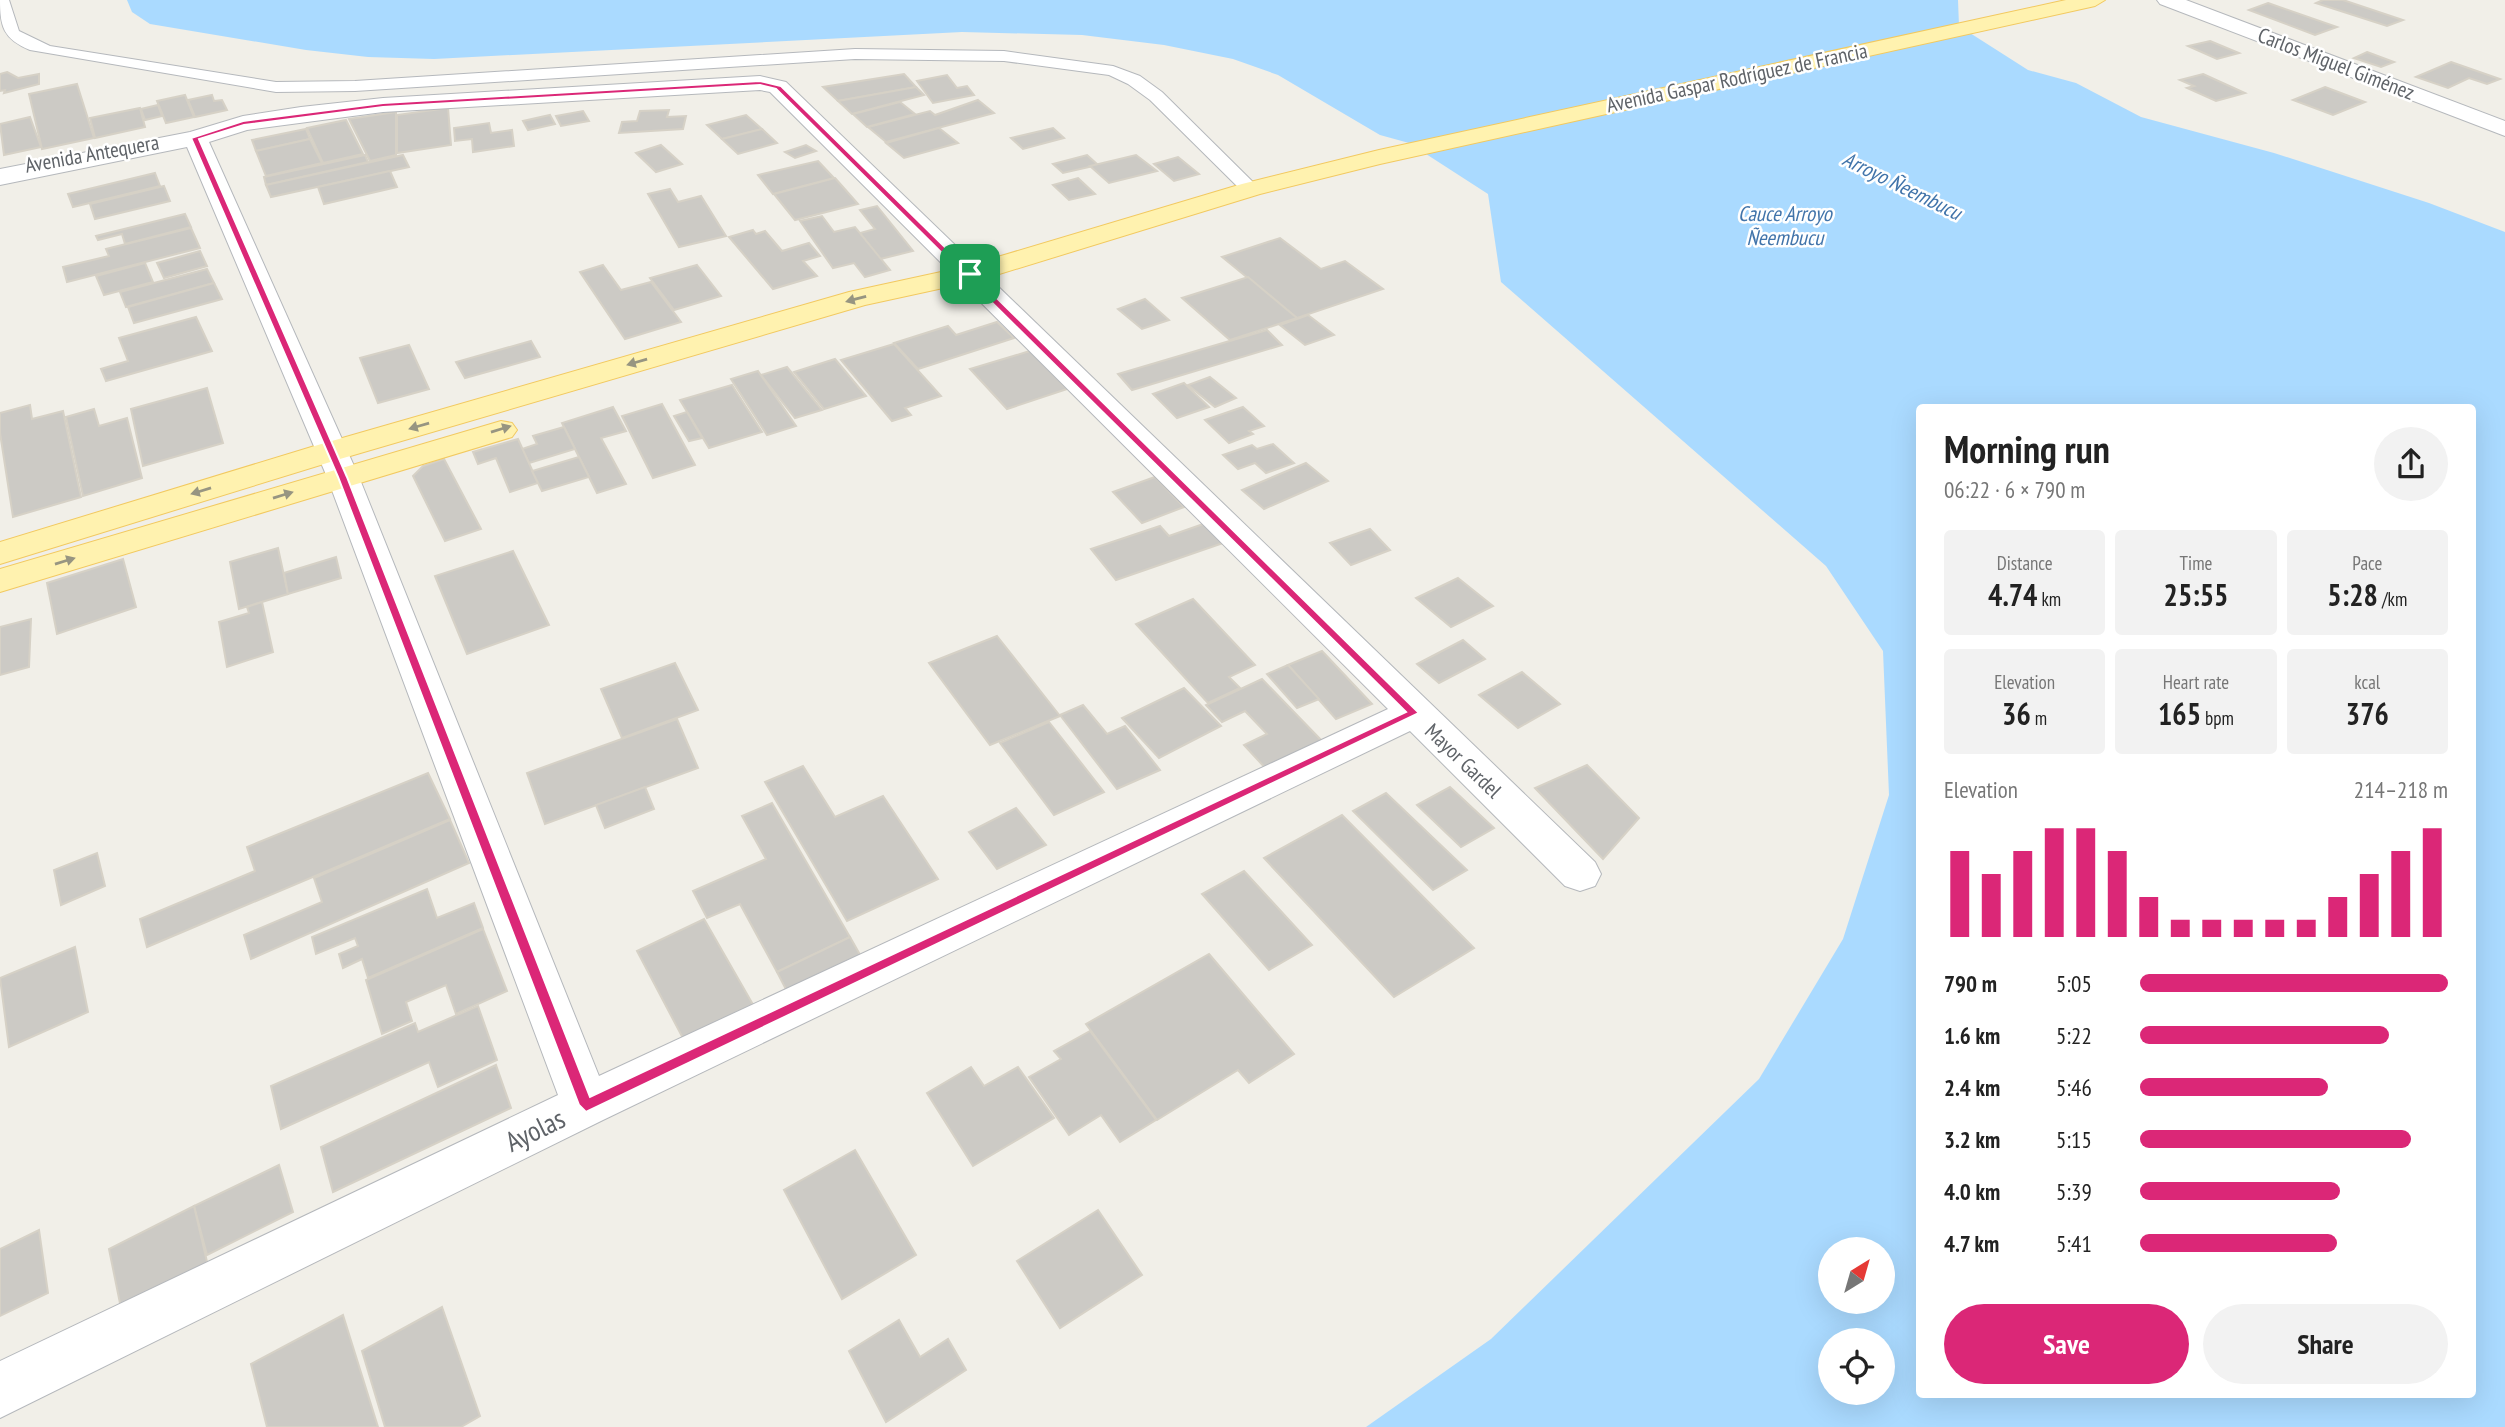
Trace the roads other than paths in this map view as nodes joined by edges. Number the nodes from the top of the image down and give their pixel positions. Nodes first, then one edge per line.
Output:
1 (2, 0) edge
2 (2095, 0) edge
3 (2167, 0) edge
4 (276, 87) junction
5 (243, 123) junction
6 (2505, 129) edge
7 (195, 138) junction
8 (0, 171) edge
9 (0, 177) edge
10 (1251, 189) junction
11 (970, 274) junction
12 (336, 464) junction
13 (0, 553) edge
14 (0, 580) edge
15 (1414, 713) junction
16 (1580, 874) dead end
17 (586, 1105) junction
18 (0, 1391) edge

1 - 4 lane
2 - 10 main road, Avenida Gaspar Rodríguez de Francia
3 - 6 street, Carlos Miguel Giménez
4 - 5 street
4 - 10 lane
5 - 7 street, Mayor Gardel
5 - 11 street, Mayor Gardel
7 - 8 street, Avenida Antequera
7 - 9 street, Avenida Antequera
7 - 12 street
10 - 11 main road, Avenida Gaspar Rodríguez de Francia
11 - 12 main road, Avenida Gaspar Rodríguez de Francia
11 - 15 street, Mayor Gardel
12 -> 13 main road
14 -> 12 main road
12 - 17 street
15 - 16 street, Mayor Gardel
15 - 17 street, Ayolas
17 - 18 street, Ayolas

